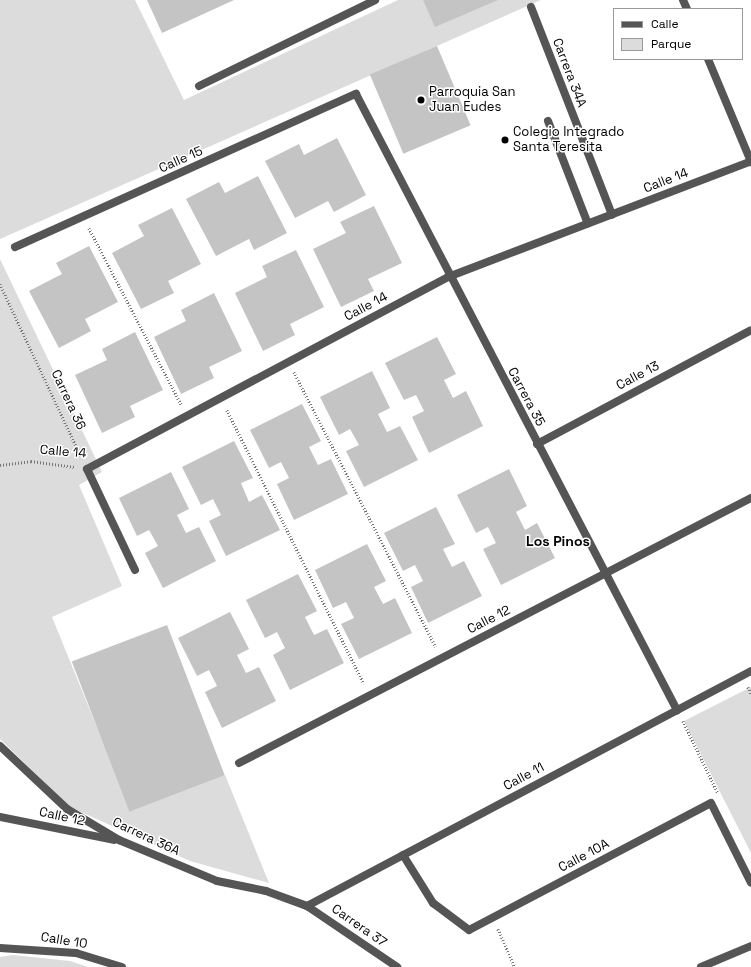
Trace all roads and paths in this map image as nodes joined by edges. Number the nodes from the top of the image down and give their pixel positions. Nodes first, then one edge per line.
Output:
1 (375, 0) edge
2 (531, 7) dead end
3 (708, 60) edge
4 (199, 86) dead end
5 (356, 94) joint
6 (548, 121) dead end
7 (751, 162) edge
8 (612, 215) junction
9 (84, 217) junction
10 (588, 224) junction
11 (15, 247) dead end
12 (448, 277) junction
13 (0, 284) edge
14 (751, 330) edge
15 (289, 361) junction
16 (221, 398) junction
17 (187, 416) junction
18 (537, 444) junction
19 (0, 465) edge
20 (87, 469) junction
21 (751, 498) edge
22 (135, 570) dead end
23 (605, 574) junction
24 (441, 658) junction
25 (751, 671) edge
26 (370, 695) junction
27 (677, 710) junction
28 (0, 746) edge
29 (239, 763) dead end
30 (711, 803) junction
31 (0, 817) edge
32 (119, 840) junction
33 (403, 855) junction
34 (751, 883) edge
35 (307, 906) junction
36 (494, 917) junction
37 (751, 946) edge
38 (0, 948) edge
39 (122, 967) edge
40 (397, 967) edge
41 (515, 967) edge
42 (701, 967) edge

1 - 4 street
2 - 8 street, Carrera 34A
3 - 7 street
5 - 9 street, Calle 15
5 - 12 street, Carrera 35
6 - 10 street
7 - 8 street, Calle 14
8 - 10 street, Calle 14
9 - 11 street, Calle 15
9 - 17 path
10 - 12 street, Calle 14
12 - 15 street, Calle 14
12 - 18 street, Carrera 35
13 - 20 path, Carrera 36
14 - 18 street, Calle 13
15 - 16 street, Calle 14
15 - 24 path
16 - 17 street, Calle 14
16 - 26 path
17 - 20 street, Calle 14
18 - 23 street, Carrera 35
19 - 20 path, Calle 14
20 - 22 street
21 - 23 street, Calle 12
23 - 24 street, Calle 12
23 - 27 street, Carrera 35
24 - 26 street, Calle 12
25 - 27 street, Calle 11
26 - 29 street, Calle 12
27 - 30 path
27 - 33 street, Calle 11
28 - 32 street, Carrera 36A
30 - 34 street
30 - 36 street, Calle 10A
31 - 32 street, Calle 12
32 - 35 street, Carrera 36A
33 - 35 street, Calle 11
33 - 36 street, Calle 10A
35 - 40 street, Carrera 37
36 - 41 path
37 - 42 street
38 - 39 street, Calle 10

